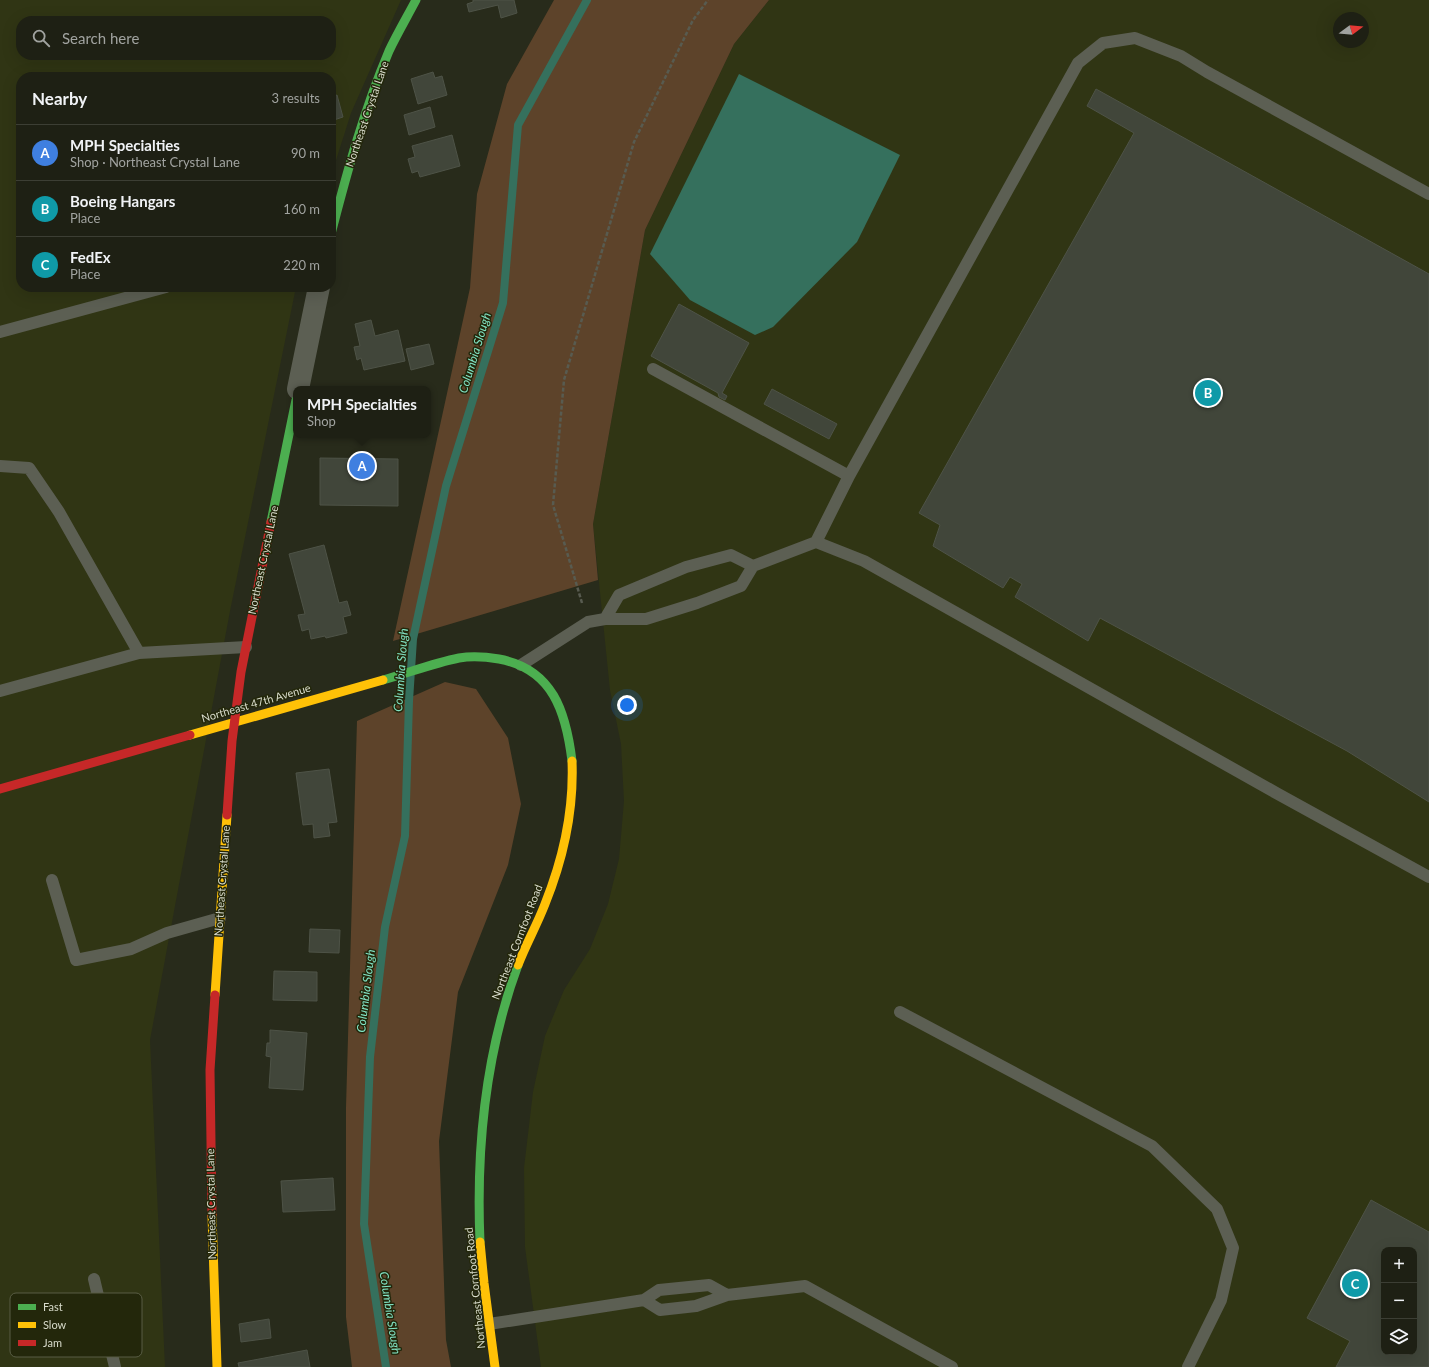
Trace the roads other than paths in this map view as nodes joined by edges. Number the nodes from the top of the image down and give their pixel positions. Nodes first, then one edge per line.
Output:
1 (416, 0) edge
2 (1429, 194) edge
3 (336, 215) edge
4 (148, 292) edge
5 (318, 292) edge
6 (0, 332) edge
7 (653, 369) dead end
8 (299, 386) edge
9 (293, 433) edge
10 (0, 466) edge
11 (850, 476) junction
12 (816, 542) junction
13 (753, 566) junction
14 (605, 619) junction
15 (246, 647) junction
16 (139, 653) junction
17 (521, 665) junction
18 (0, 691) edge
19 (235, 721) junction
20 (0, 789) edge
21 (1429, 877) edge
22 (52, 880) dead end
23 (220, 918) junction
24 (900, 1012) dead end
25 (94, 1280) dead end
26 (97, 1293) edge
27 (727, 1295) junction
28 (644, 1300) junction
29 (489, 1324) junction
30 (113, 1357) edge
31 (115, 1367) edge
32 (217, 1367) edge
33 (495, 1367) edge
34 (952, 1367) edge
35 (1188, 1367) edge

1 - 3 street, Northeast Crystal Lane
2 - 11 lane
4 - 6 lane
5 - 8 street
7 - 11 lane
9 - 15 street, Northeast Crystal Lane
10 - 16 lane
11 - 12 lane
12 - 13 lane
12 - 21 lane
13 - 14 lane
13 - 14 lane
14 - 17 lane
15 - 16 lane
15 - 19 street, Northeast Crystal Lane
16 - 18 lane
17 - 19 street, Northeast 47th Avenue
17 - 29 street, Northeast Cornfoot Road
19 - 20 street, Northeast 47th Avenue
19 - 23 street, Northeast Crystal Lane
22 - 23 lane
23 - 32 street, Northeast Crystal Lane
24 - 35 lane
25 - 26 lane
27 - 28 lane
27 - 28 lane
27 - 34 lane
28 - 29 lane
29 - 33 street, Northeast Cornfoot Road
30 - 31 lane

